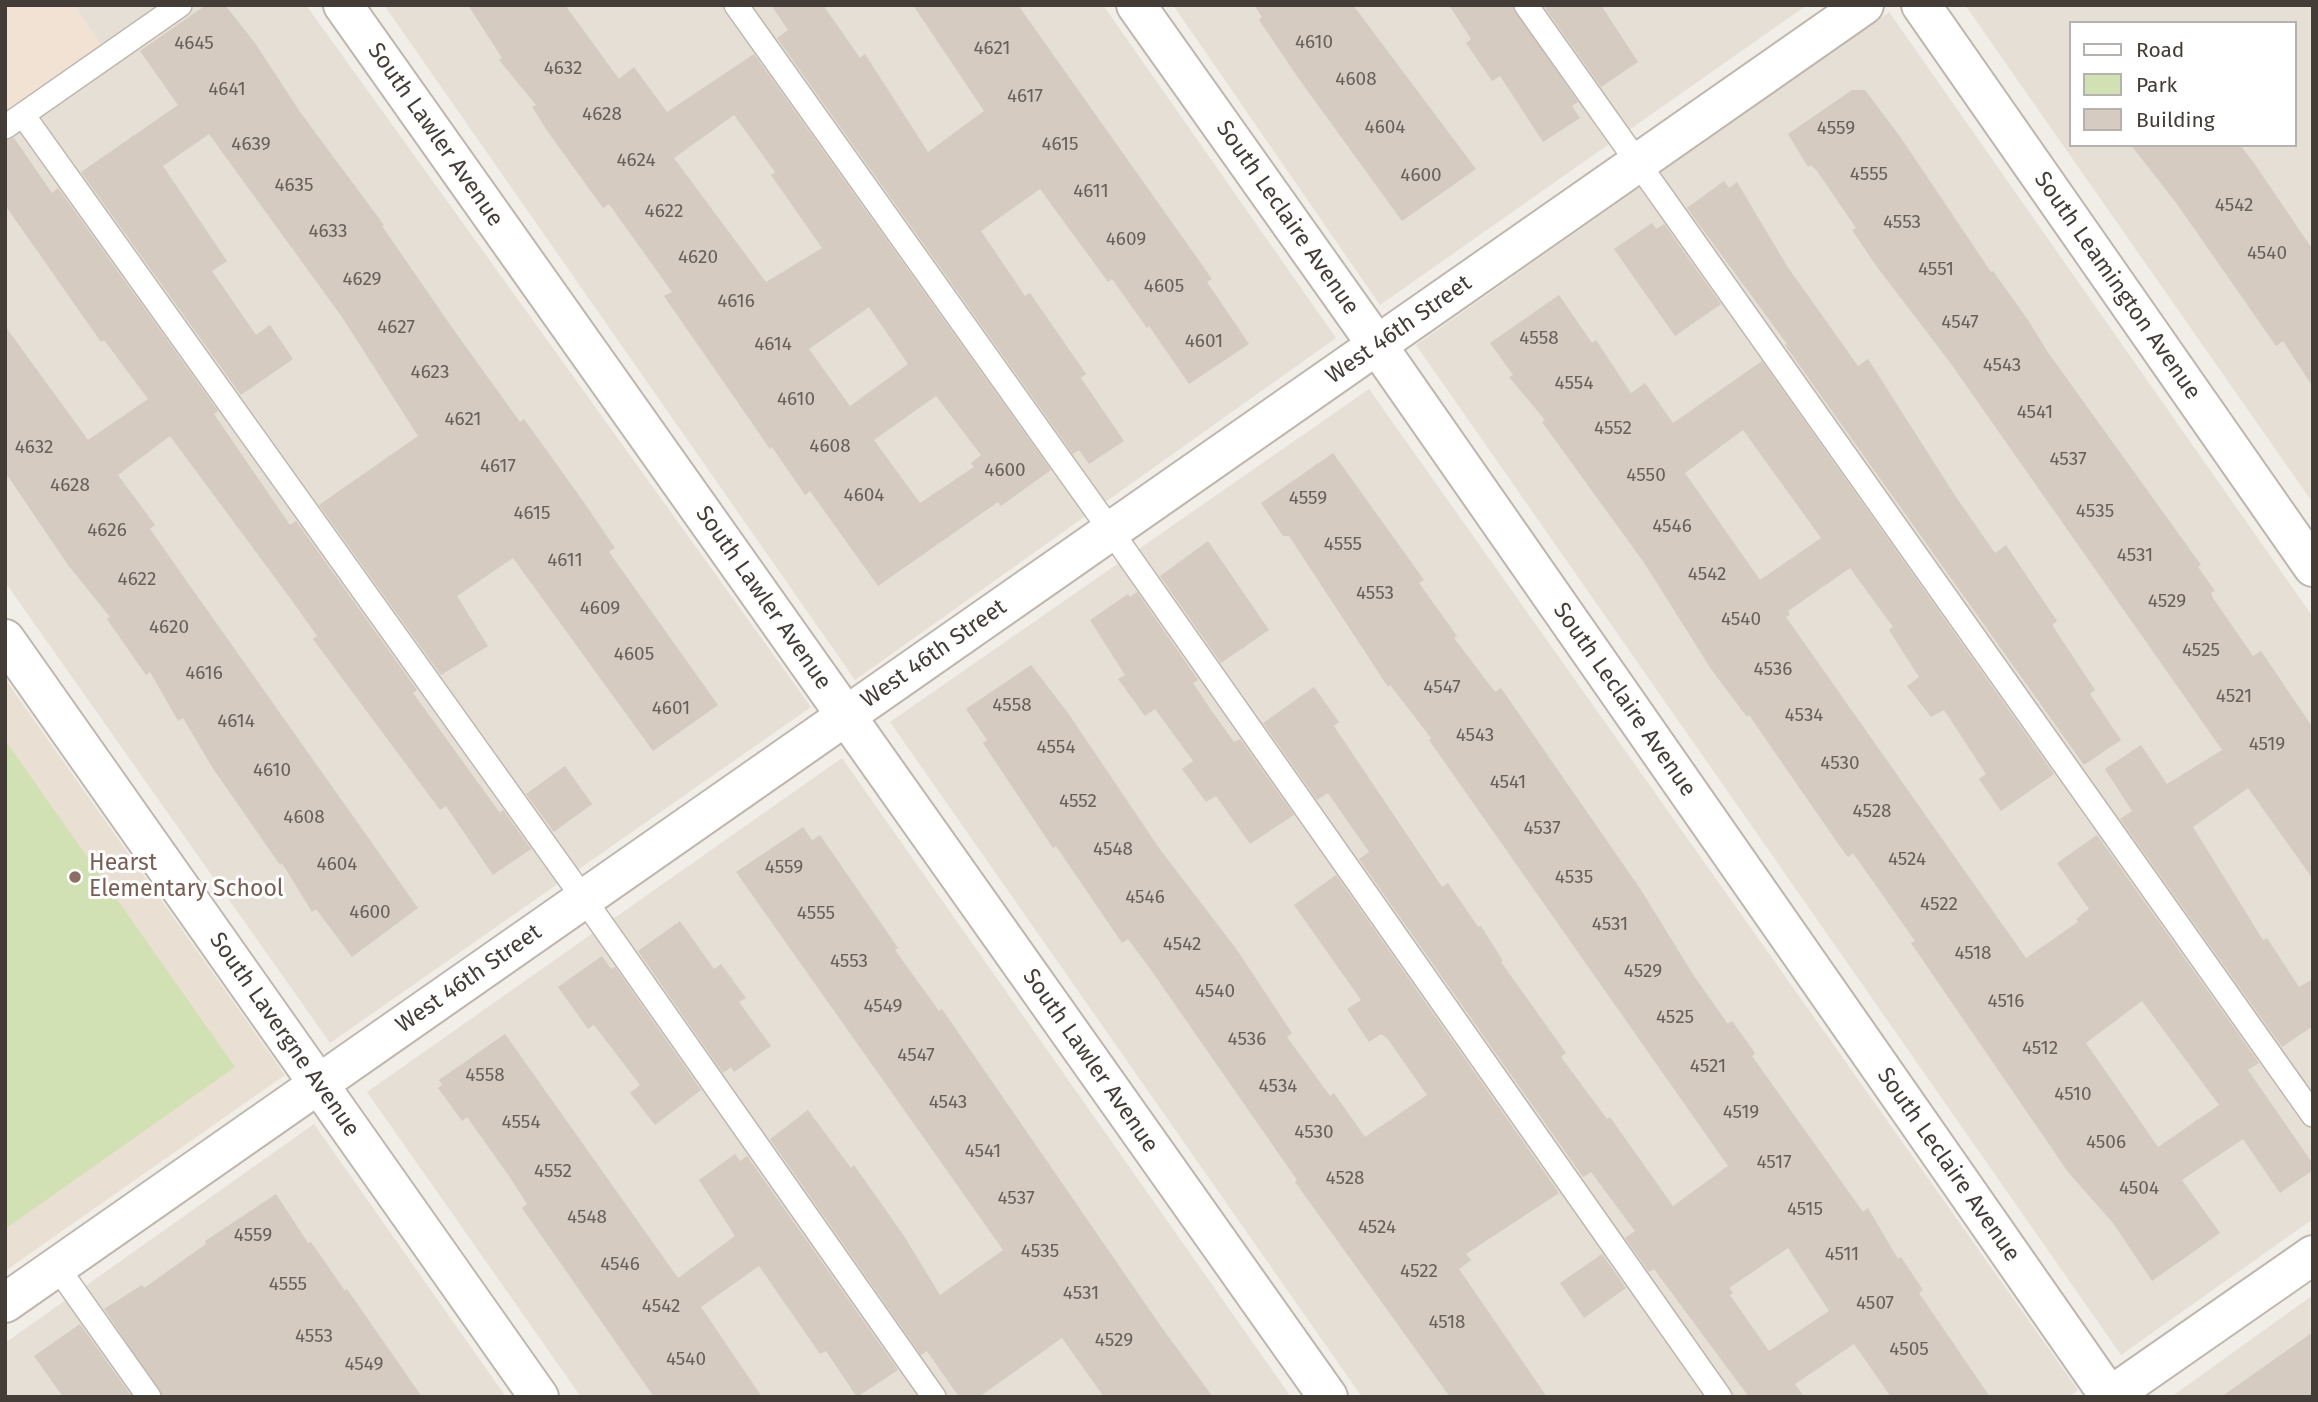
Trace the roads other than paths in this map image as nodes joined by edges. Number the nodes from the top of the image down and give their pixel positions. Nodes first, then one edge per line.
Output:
1 (180, 5) edge
2 (343, 5) edge
3 (736, 5) edge
4 (1136, 5) edge
5 (1526, 5) edge
6 (1864, 5) edge
7 (1921, 5) edge
8 (14, 121) edge
9 (1637, 163) junction
10 (1377, 345) junction
11 (1111, 531) junction
12 (2313, 566) edge
13 (5, 639) edge
14 (847, 716) junction
15 (584, 899) junction
16 (319, 1084) junction
17 (2313, 1115) edge
18 (2313, 1255) edge
19 (57, 1267) junction
20 (5, 1303) edge
21 (149, 1397) edge
22 (539, 1397) edge
23 (934, 1397) edge
24 (1328, 1397) edge
25 (1720, 1397) edge
26 (2109, 1397) edge

1 - 8 lane
2 - 14 street, South Lawler Avenue
3 - 11 lane
4 - 10 street, South Leclaire Avenue
5 - 9 lane
6 - 9 street, West 46th Street
7 - 12 street, South Leamington Avenue
8 - 15 lane
9 - 10 street, West 46th Street
9 - 17 lane
10 - 11 street, West 46th Street
10 - 26 street, South Leclaire Avenue
11 - 14 street, West 46th Street
11 - 25 lane
13 - 16 street, South Lavergne Avenue
14 - 15 street, West 46th Street
14 - 24 street, South Lawler Avenue
15 - 16 street, West 46th Street
15 - 23 lane
16 - 19 street, West 46th Street
16 - 22 street, South Lavergne Avenue
18 - 26 street
19 - 20 street, West 46th Street
19 - 21 lane

